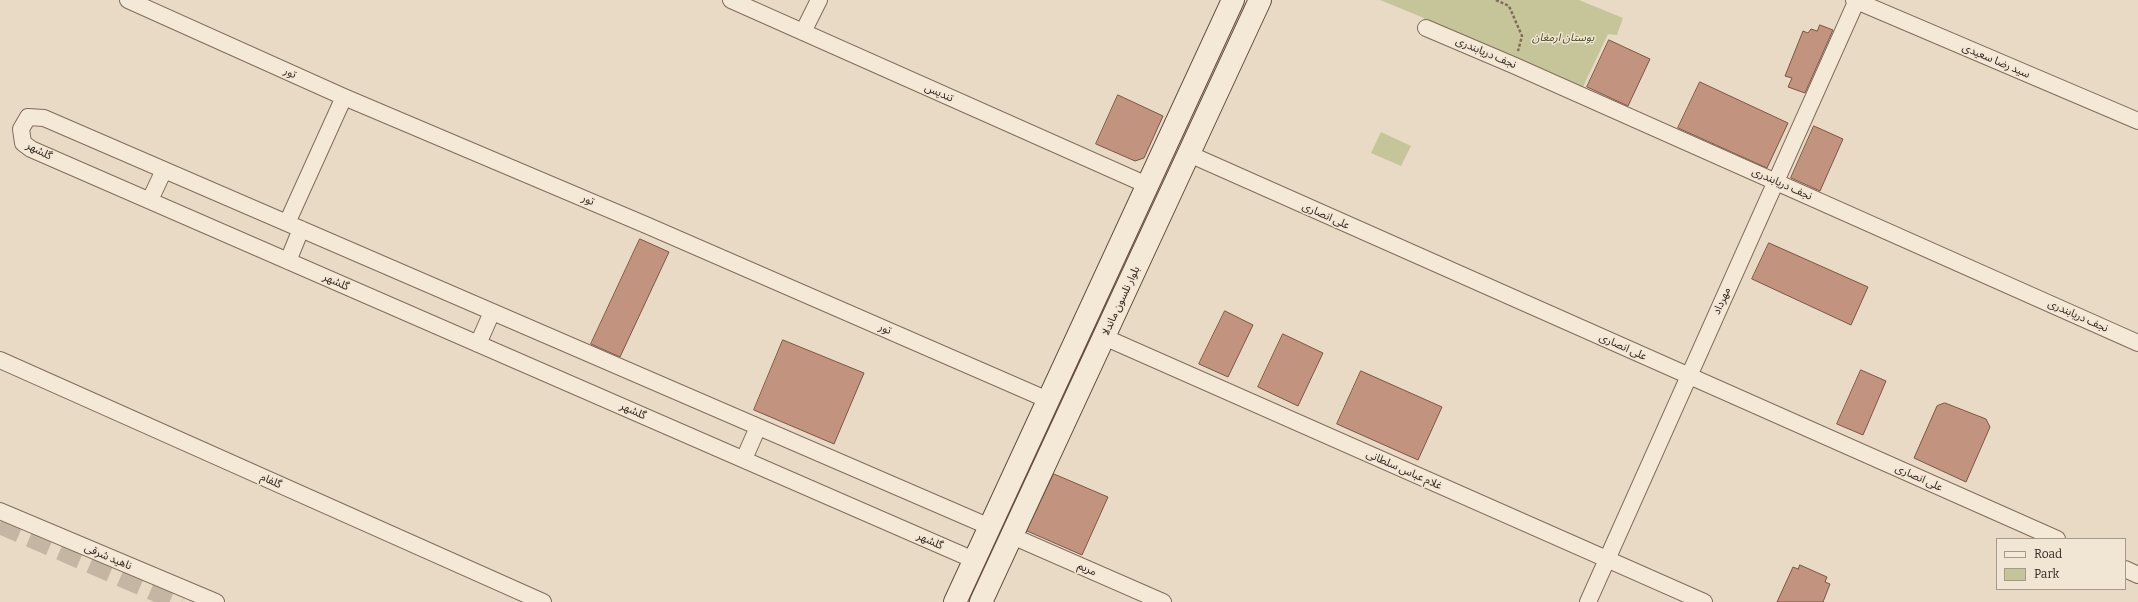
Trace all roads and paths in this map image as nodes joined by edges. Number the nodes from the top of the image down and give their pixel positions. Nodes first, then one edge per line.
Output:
1 (128, 0) edge
2 (731, 0) edge
3 (819, 0) edge
4 (1233, 0) edge
5 (1260, 0) edge
6 (1496, 0) edge
7 (1856, 0) edge
8 (1426, 28) dead end
9 (803, 32) junction
10 (1513, 65) junction
11 (344, 97) junction
12 (2138, 121) edge
13 (1189, 154) junction
14 (164, 170) junction
15 (1776, 181) junction
16 (1148, 185) junction
17 (150, 200) junction
18 (287, 223) junction
19 (301, 230) junction
20 (288, 261) junction
21 (492, 312) junction
22 (1104, 337) junction
23 (2138, 343) edge
24 (478, 344) junction
25 (0, 360) edge
26 (1689, 376) junction
27 (1048, 400) junction
28 (758, 427) junction
29 (744, 460) junction
30 (0, 511) edge
31 (990, 526) junction
32 (1012, 536) junction
33 (2055, 538) edge
34 (1607, 559) junction
35 (974, 560) junction
36 (2126, 569) edge
37 (2138, 575) edge
38 (216, 602) edge
39 (543, 602) edge
40 (955, 602) edge
41 (981, 602) edge
42 (1163, 602) edge
43 (1588, 602) edge
44 (1704, 602) edge

1 - 11 street, تور
2 - 9 street, تندیس
3 - 9 street
4 - 16 main road
5 - 13 main road, بلوار نلسون ماندلا
6 - 10 path
7 - 12 street, سید رضا سعیدی
7 - 15 street, مهرداد
8 - 10 street, نجف دریابندری
9 - 16 street, تندیس
10 - 15 street, نجف دریابندری
11 - 18 street
11 - 27 street, تور
13 - 22 main road, بلوار نلسون ماندلا
13 - 26 street, علی انصاری
14 - 17 street
14 - 17 street, گلشهر
14 - 18 street, گلشهر
15 - 23 street, نجف دریابندری
15 - 26 street, مهرداد
16 - 27 main road
17 - 20 street, گلشهر
18 - 19 street, گلشهر
19 - 20 street
19 - 21 street, گلشهر
20 - 24 street, گلشهر
21 - 24 street
21 - 28 street, گلشهر
22 - 32 main road, بلوار نلسون ماندلا
22 - 34 street, غلام عباس سلطانی
24 - 29 street, گلشهر
25 - 39 street, گلفام
26 - 33 street, علی انصاری
26 - 34 street, مهرداد
27 - 31 main road
28 - 29 street
28 - 31 street, گلشهر
29 - 35 street, گلشهر
30 - 38 street, ناهید شرقی
31 - 35 main road
32 - 41 main road, بلوار نلسون ماندلا
32 - 42 street, مریم
34 - 43 street, مهرداد
34 - 44 street, غلام عباس سلطانی
35 - 40 main road
36 - 37 street

